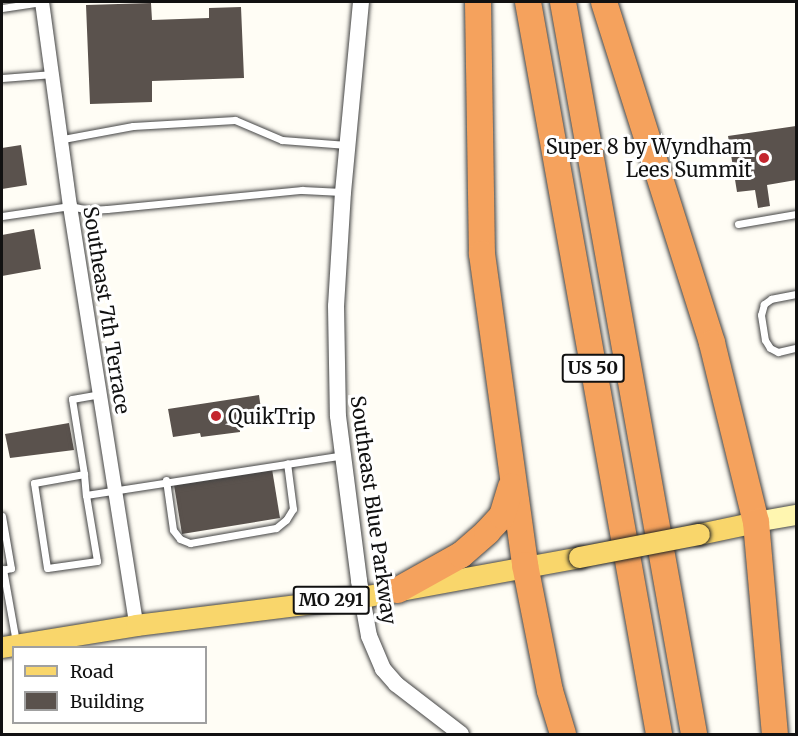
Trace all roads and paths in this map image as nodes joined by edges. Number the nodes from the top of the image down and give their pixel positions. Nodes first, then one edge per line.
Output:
1 (42, 2) edge
2 (361, 2) edge
3 (478, 2) edge
4 (528, 2) edge
5 (562, 2) edge
6 (604, 2) edge
7 (2, 8) edge
8 (53, 74) junction
9 (2, 78) edge
10 (63, 139) junction
11 (347, 145) junction
12 (343, 192) junction
13 (70, 206) junction
14 (796, 214) edge
15 (2, 216) edge
16 (738, 224) dead end
17 (796, 294) edge
18 (796, 348) edge
19 (101, 394) junction
20 (343, 454) junction
21 (287, 463) junction
22 (84, 474) junction
23 (166, 480) junction
24 (513, 480) junction
25 (117, 490) junction
26 (86, 495) junction
27 (796, 515) edge
28 (2, 516) edge
29 (756, 522) junction
30 (525, 565) junction
31 (2, 570) edge
32 (398, 590) junction
33 (362, 597) junction
34 (136, 625) junction
35 (9, 646) edge
36 (461, 735) edge
37 (563, 735) edge
38 (659, 735) edge
39 (694, 735) edge
40 (775, 735) edge

1 - 7 lane
1 - 8 street, Southeast 7th Terrace
2 - 11 street, Southeast Blue Parkway
3 - 24 highway
4 - 38 highway, US 50
5 - 39 highway, US 50
6 - 29 highway
8 - 9 lane
8 - 10 street, Southeast 7th Terrace
10 - 11 lane
10 - 13 street, Southeast 7th Terrace
11 - 12 street, Southeast Blue Parkway
12 - 13 lane
12 - 20 street, Southeast Blue Parkway
13 - 15 lane
13 - 19 street, Southeast 7th Terrace
14 - 16 lane
17 - 18 lane
19 - 22 lane
19 - 25 street, Southeast 7th Terrace
20 - 21 lane
20 - 33 street, Southeast Blue Parkway
21 - 23 lane
21 - 23 lane
22 - 26 lane
22 - 26 lane
23 - 25 lane
24 - 30 highway
24 - 32 highway
25 - 26 lane
25 - 34 street, Southeast 7th Terrace
27 - 29 main road
28 - 31 lane
29 - 30 main road, bridge
29 - 40 highway
30 - 32 main road, MO 291
30 - 37 highway
31 - 35 lane
32 - 33 main road, MO 291
33 - 34 main road, MO 291
33 - 36 street, Southeast Blue Parkway
34 - 35 main road, MO 291

